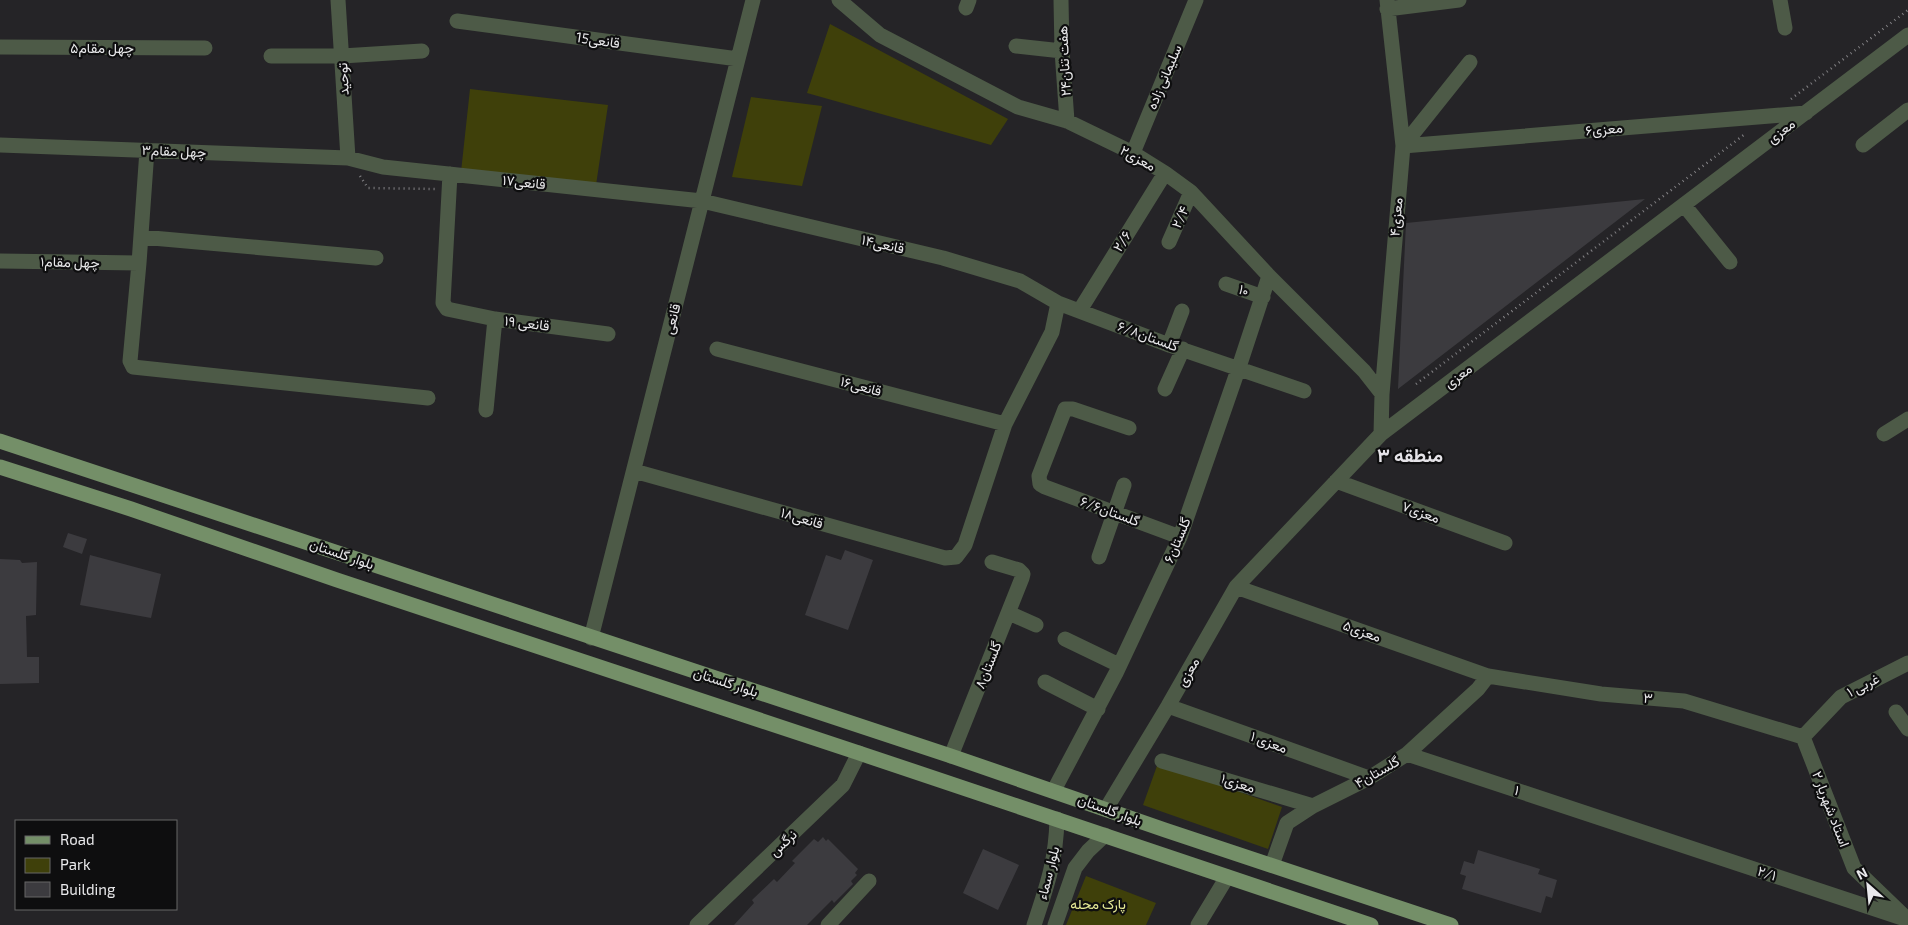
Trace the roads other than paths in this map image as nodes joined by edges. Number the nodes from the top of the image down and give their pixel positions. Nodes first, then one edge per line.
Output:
1 (338, 0) edge
2 (753, 0) edge
3 (839, 0) edge
4 (1061, 0) edge
5 (1196, 0) edge
6 (1459, 0) edge
7 (1780, 0) edge
8 (1387, 5) edge
9 (458, 21) dead end
10 (1785, 28) dead end
11 (1908, 35) edge
12 (1016, 46) dead end
13 (0, 47) edge
14 (205, 48) dead end
15 (422, 51) dead end
16 (1062, 51) junction
17 (271, 56) dead end
18 (342, 56) junction
19 (738, 59) junction
20 (1470, 62) dead end
21 (1908, 110) edge
22 (1806, 112) junction
23 (1067, 122) junction
24 (0, 145) edge
25 (1863, 145) dead end
26 (1403, 146) junction
27 (146, 150) junction
28 (1132, 153) junction
29 (348, 158) junction
30 (1165, 173) junction
31 (450, 174) junction
32 (1191, 192) junction
33 (702, 201) junction
34 (1684, 204) junction
35 (141, 237) junction
36 (1169, 242) dead end
37 (376, 258) dead end
38 (0, 261) edge
39 (1730, 262) dead end
40 (140, 263) junction
41 (1269, 276) junction
42 (1226, 284) dead end
43 (1263, 297) junction
44 (1058, 302) junction
45 (1080, 310) junction
46 (1182, 311) dead end
47 (495, 319) junction
48 (608, 334) dead end
49 (1176, 347) junction
50 (717, 349) dead end
51 (1239, 367) junction
52 (1165, 389) dead end
53 (1304, 391) dead end
54 (1382, 394) junction
55 (428, 398) dead end
56 (486, 410) dead end
57 (1908, 419) edge
58 (1005, 424) junction
59 (1129, 428) dead end
60 (1381, 434) junction
61 (1884, 434) dead end
62 (0, 441) edge
63 (0, 467) edge
64 (634, 471) junction
65 (1336, 481) junction
66 (1124, 485) dead end
67 (138, 486) junction
68 (131, 509) junction
69 (1114, 514) junction
70 (1180, 536) junction
71 (1506, 542) dead end
72 (344, 555) junction
73 (1099, 558) dead end
74 (992, 562) dead end
75 (337, 580) junction
76 (1236, 587) junction
77 (1009, 613) junction
78 (1036, 625) dead end
79 (591, 638) junction
80 (1065, 639) dead end
81 (1908, 663) edge
82 (1119, 665) junction
83 (1488, 676) junction
84 (1045, 682) dead end
85 (1168, 706) junction
86 (1098, 709) junction
87 (1896, 712) dead end
88 (1908, 729) edge
89 (1803, 737) junction
90 (859, 753) junction
91 (1407, 754) junction
92 (951, 756) junction
93 (1162, 761) dead end
94 (1369, 778) junction
95 (1054, 790) junction
96 (1313, 806) junction
97 (1106, 808) junction
98 (1057, 819) junction
99 (1626, 826) joint
100 (1105, 835) junction
101 (1208, 843) junction
102 (1272, 865) junction
103 (1201, 868) junction
104 (1227, 877) junction
105 (1049, 880) junction
106 (869, 881) dead end
107 (1068, 886) junction
108 (1908, 920) edge
109 (697, 925) edge
110 (828, 925) edge
111 (1034, 925) edge
112 (1055, 925) edge
113 (1198, 925) edge
114 (1371, 925) edge
115 (1451, 925) edge

1 - 18 street, توحید
2 - 19 street, قانعی
3 - 23 street, ۲معزی
4 - 16 street, هفت تنان۲۴
5 - 28 street, سلیمانی زاده
6 - 8 street
7 - 10 street
8 - 26 street, ۴معزی
9 - 19 street, 15قانعی
11 - 22 street, معزی
12 - 16 street
13 - 14 street, چهل مقام۵
15 - 18 street
16 - 23 street, هفت تنان۲۴
17 - 18 street
18 - 29 street, توحید
19 - 33 street, قانعی
20 - 26 street
21 - 25 street
22 - 26 street, ۶معزی
22 - 34 street, معزی
23 - 28 street, ۲معزی
24 - 27 street, چهل مقام۳
26 - 54 street, ۴معزی
27 - 29 street, چهل مقام۳
27 - 35 street
28 - 30 street, ۲معزی
29 - 31 street, ۱۷قانعی
30 - 32 street, ۲معزی
30 - 45 street, ۲/۶
31 - 33 street, ۱۷قانعی
31 - 47 street, قانعی ۱۹
32 - 36 street, ۲/۴
32 - 41 street, ۲معزی
33 - 44 street, ۱۴قانعی
33 - 64 street, قانعی
34 - 39 street
34 - 60 street, معزی
35 - 37 street
35 - 40 street
38 - 40 street, چهل مقام۱
40 - 55 street
41 - 43 street, گلستان۶
41 - 54 street, ۲معزی
42 - 43 street, ۱۰
43 - 51 street, گلستان۶
44 - 45 street, ۶/۸گلستان
44 - 58 street
45 - 49 street, ۶/۸گلستان
46 - 49 street
47 - 48 street, قانعی ۱۹
47 - 56 street
49 - 51 street, ۶/۸گلستان
49 - 52 street
50 - 58 street, ۱۶قانعی
51 - 53 street, ۶/۸گلستان
51 - 70 street, گلستان۶
54 - 60 street, ۴معزی
57 - 61 street
58 - 64 street, ۱۸قانعی
59 - 69 street, ۶/۶گلستان
60 - 65 street, معزی
62 - 67 main road, بلوار گلستان
63 - 68 main road, بلوار گلستان
64 - 79 street, قانعی
65 - 71 street, ۷معزی
65 - 76 street, معزی
66 - 69 street
67 - 68 main road
67 - 72 main road, بلوار گلستان
68 - 75 main road, بلوار گلستان
69 - 70 street, ۶/۶گلستان
69 - 73 street
70 - 82 street, گلستان۶
72 - 75 main road
72 - 79 main road, بلوار گلستان
74 - 77 street, گلستان۸
75 - 90 main road, بلوار گلستان
76 - 83 street, ۵معزی
76 - 85 street, معزی
77 - 78 street
77 - 92 street, گلستان۸
79 - 92 main road, بلوار گلستان
80 - 82 street
81 - 89 street, ۱ غربی
82 - 86 street, گلستان۶
83 - 89 street, ۳
83 - 91 street, گلستان۴
84 - 86 street
85 - 94 street, معزی ۱
85 - 97 street, معزی
86 - 95 street, گلستان۶
87 - 88 street
89 - 108 street, استاد شهریار ۲
90 - 98 main road, بلوار گلستان
90 - 109 street, نرگس
91 - 94 street, گلستان۴
91 - 99 street, ۱
92 - 95 main road, بلوار گلستان
93 - 96 street, ۱معزی
94 - 96 street, گلستان۴
95 - 97 main road, بلوار گلستان
96 - 102 street, گلستان۴
97 - 101 main road, بلوار گلستان
98 - 100 main road, بلوار گلستان
98 - 105 street, بلوار سماء
99 - 108 street, ۲/۱
100 - 103 main road, بلوار گلستان
100 - 107 street, بلوار سماء
101 - 102 main road, بلوار گلستان
101 - 103 main road
102 - 115 main road, بلوار گلستان
103 - 104 main road, بلوار گلستان
104 - 113 street
104 - 114 main road, بلوار گلستان
105 - 107 street
105 - 111 street, بلوار سماء
106 - 110 street
107 - 112 street, بلوار سماء

